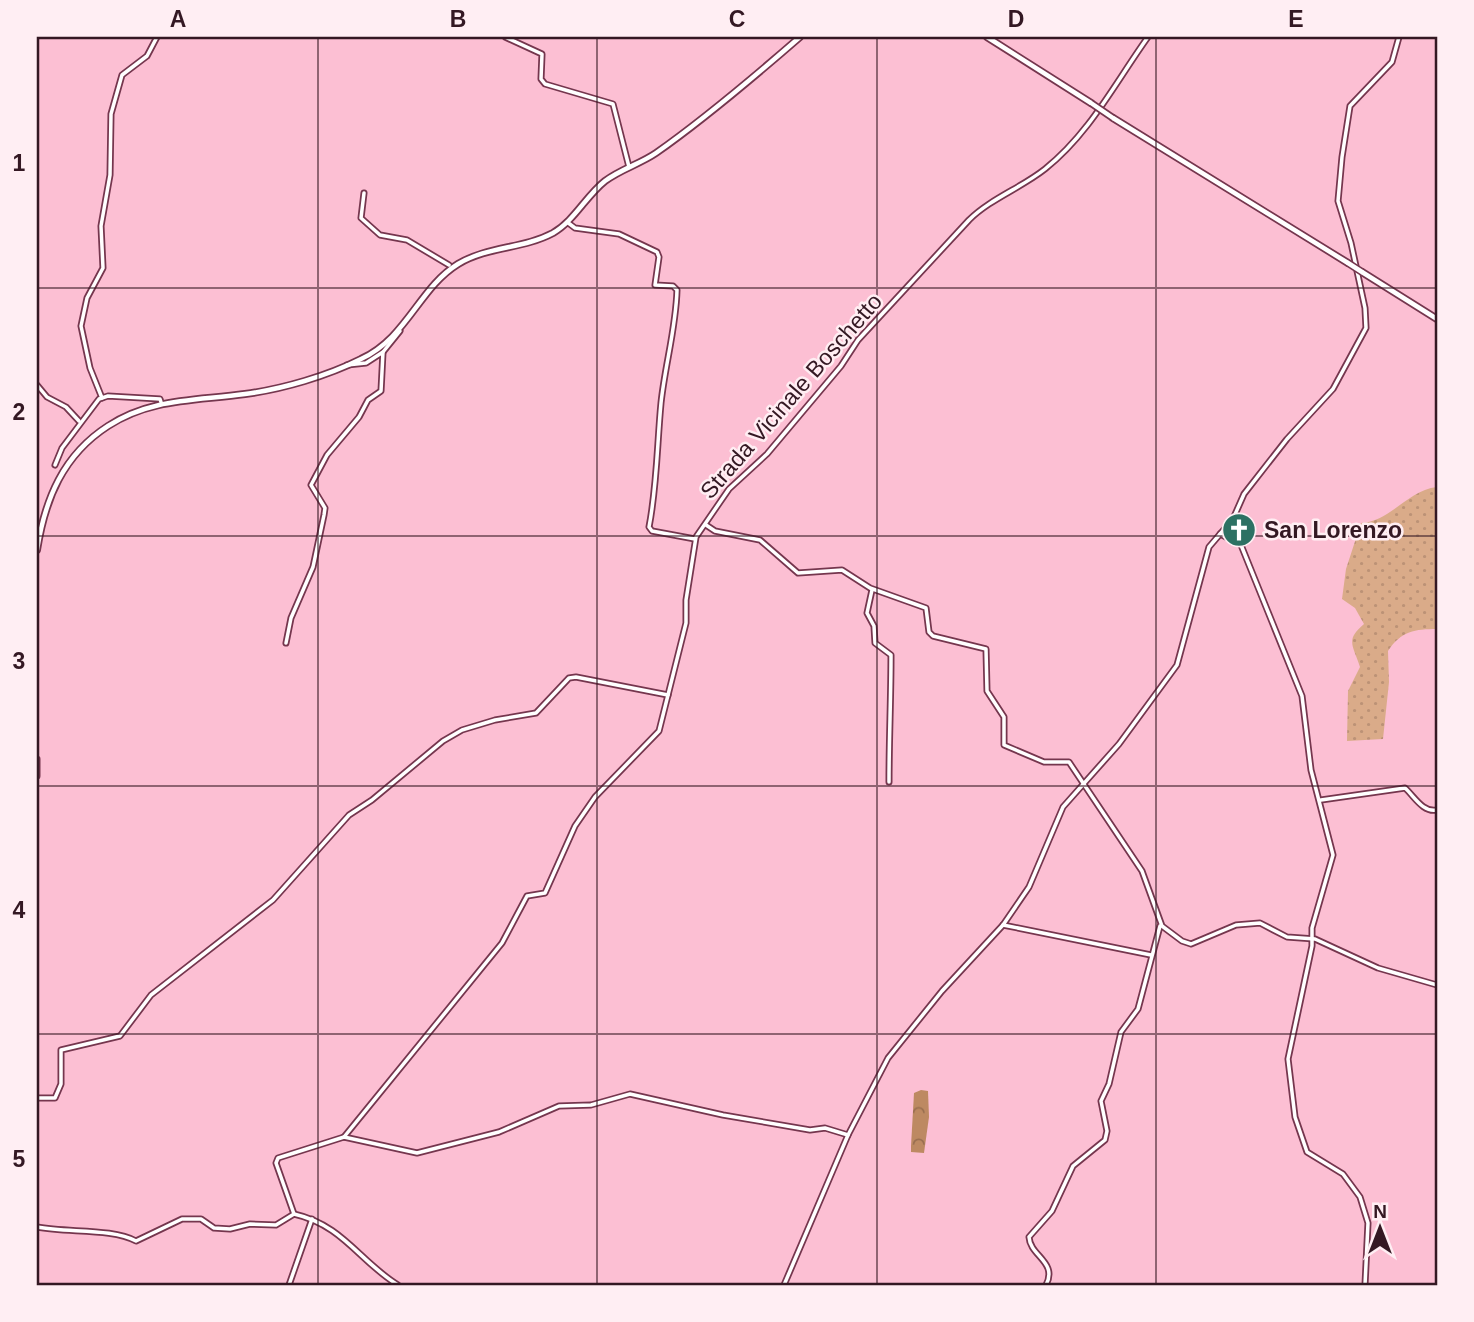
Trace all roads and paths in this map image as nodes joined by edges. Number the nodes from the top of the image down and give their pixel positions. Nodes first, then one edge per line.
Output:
1 (157, 37) edge
2 (505, 37) edge
3 (800, 37) edge
4 (986, 37) edge
5 (1148, 37) edge
6 (1399, 37) edge
7 (629, 167) junction
8 (364, 194) dead end
9 (566, 222) junction
10 (449, 265) dead end
11 (1359, 272) junction
12 (1437, 319) edge
13 (400, 331) junction
14 (383, 352) junction
15 (347, 365) junction
16 (37, 385) edge
17 (102, 398) junction
18 (161, 402) junction
19 (80, 421) junction
20 (55, 465) dead end
21 (706, 524) junction
22 (1220, 534) junction
23 (695, 539) junction
24 (37, 550) edge
25 (872, 589) junction
26 (286, 643) dead end
27 (668, 695) junction
28 (37, 760) edge
29 (37, 776) edge
30 (889, 782) dead end
31 (1083, 782) junction
32 (1320, 800) junction
33 (1437, 810) edge
34 (1161, 924) junction
35 (1003, 925) junction
36 (1312, 940) junction
37 (1151, 955) junction
38 (1437, 985) edge
39 (37, 1098) edge
40 (848, 1135) junction
41 (344, 1137) junction
42 (294, 1214) junction
43 (312, 1219) junction
44 (37, 1227) edge
45 (289, 1285) edge
46 (398, 1285) edge
47 (784, 1285) edge
48 (1046, 1285) edge
49 (1365, 1285) edge

1 - 17 street
2 - 7 street
3 - 7 main road
4 - 11 main road, bridge
5 - 21 street, Strada Vicinale Boschetto
6 - 11 street
7 - 9 main road
8 - 10 street
9 - 13 main road
9 - 23 street
11 - 12 main road
11 - 22 street
13 - 14 street
13 - 15 main road
14 - 15 street
14 - 26 street
15 - 18 main road
16 - 19 street
17 - 18 street
17 - 19 street
18 - 24 main road
19 - 20 street
21 - 23 street, Strada Vicinale Boschetto
21 - 25 street
22 - 31 street
22 - 32 street
23 - 27 street, Strada Vicinale Boschetto
25 - 30 street
25 - 31 street
27 - 39 street
27 - 41 street, Strada Vicinale Boschetto
28 - 29 street
31 - 34 street
31 - 35 street
32 - 33 street
32 - 36 street
34 - 36 street
34 - 37 street
35 - 37 street
35 - 40 street
36 - 38 street
36 - 49 street
37 - 48 street
40 - 41 street
40 - 47 street
41 - 42 street
42 - 43 street
42 - 44 street
43 - 45 street
43 - 46 street

